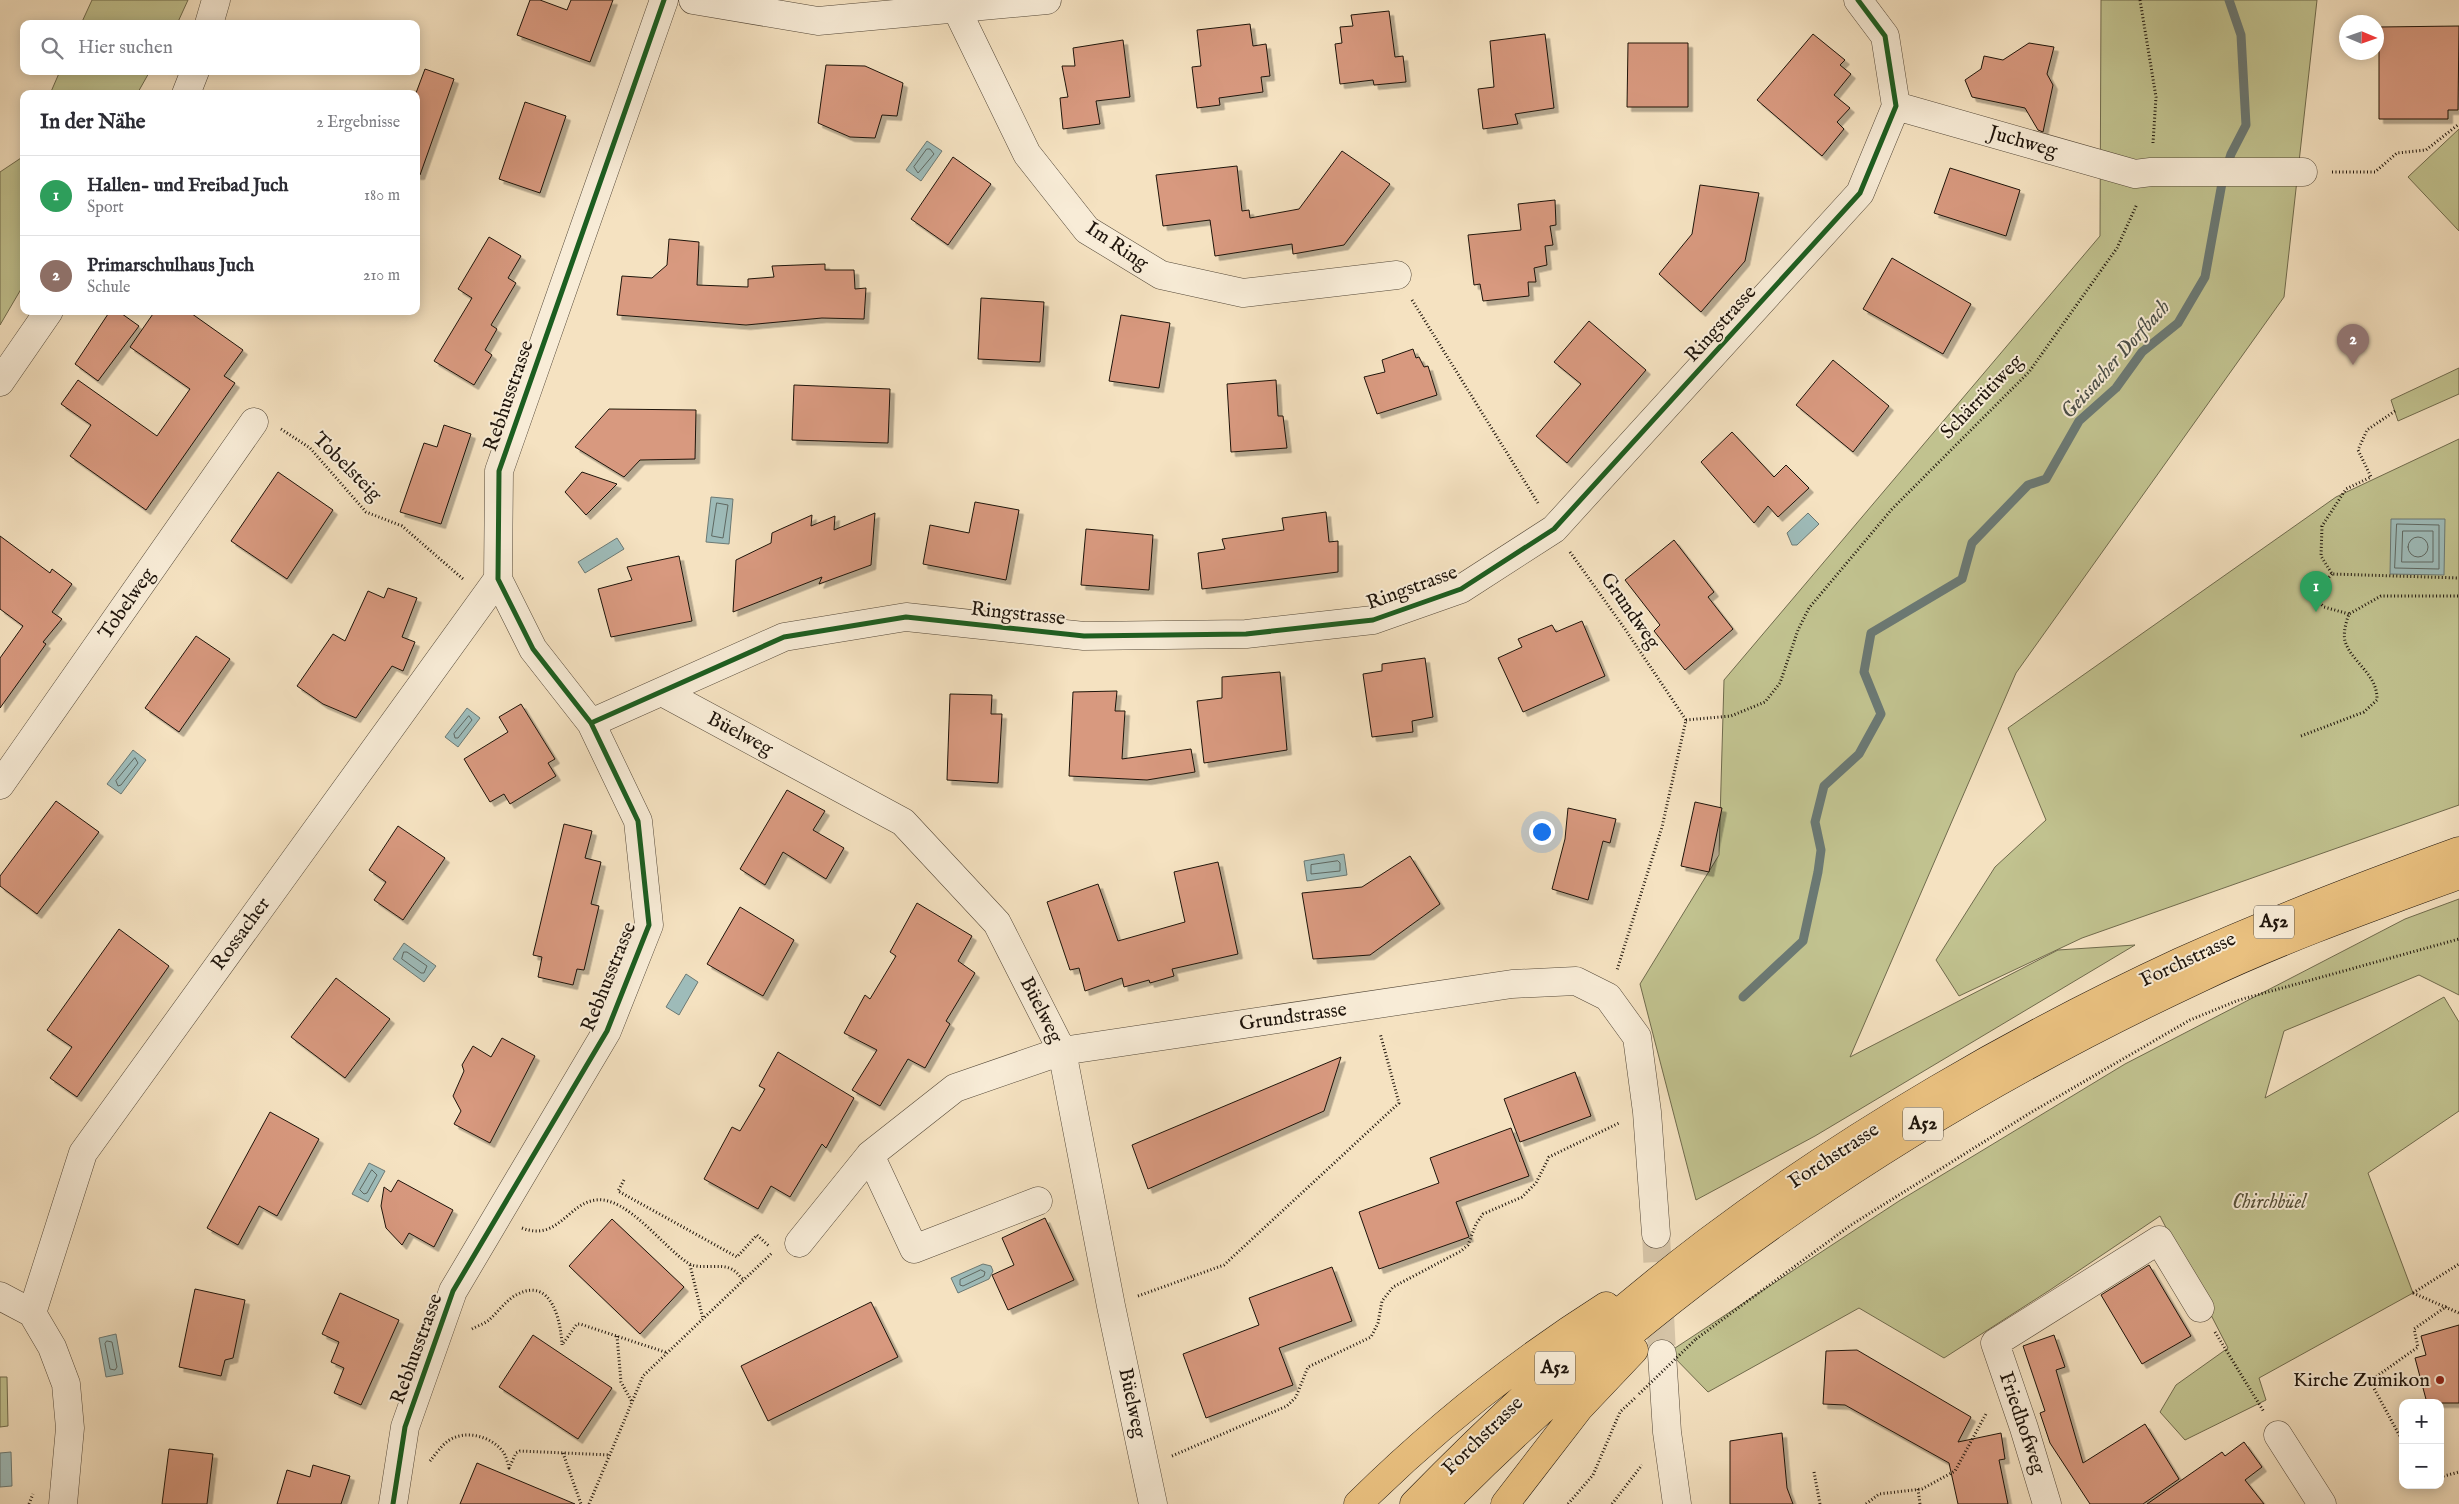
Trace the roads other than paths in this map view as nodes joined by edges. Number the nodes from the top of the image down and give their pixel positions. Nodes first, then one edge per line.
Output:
1 (216, 0) edge
2 (664, 0) edge
3 (693, 0) edge
4 (1047, 0) edge
5 (1858, 0) edge
6 (957, 10) junction
7 (210, 20) edge
8 (193, 75) edge
9 (188, 90) edge
10 (1896, 106) junction
11 (2304, 172) road end
12 (1397, 275) road end
13 (46, 315) edge
14 (0, 382) edge
15 (254, 422) road end
16 (491, 588) junction
17 (662, 692) junction
18 (591, 722) junction
19 (0, 785) edge
20 (2459, 851) edge
21 (2459, 875) edge
22 (1062, 1051) junction
23 (870, 1155) junction
24 (1038, 1201) dead end
25 (1656, 1234) tunnel mouth
26 (1706, 1242) junction
27 (800, 1243) dead end
28 (1734, 1251) junction
29 (0, 1296) edge
30 (2200, 1308) road end
31 (32, 1313) junction
32 (1662, 1354) tunnel mouth
33 (2278, 1435) road end
34 (63, 1504) edge
35 (393, 1504) edge
36 (1153, 1504) edge
37 (1358, 1504) edge
38 (1414, 1504) edge
39 (1444, 1504) edge
40 (1505, 1504) edge
41 (1677, 1504) edge
42 (2047, 1504) edge
43 (2322, 1504) edge

1 - 7 street
2 - 16 street, Rebhusstrasse
3 - 6 street
4 - 6 street
5 - 10 street
6 - 12 street, Im Ring
8 - 9 street
10 - 11 street, Juchweg
10 - 17 street, Ringstrasse
13 - 14 street
15 - 19 street, Tobelweg
16 - 18 street, Rebhusstrasse
16 - 31 street, Rossacher
17 - 18 street, Ringstrasse
17 - 22 street, Büelweg
18 - 35 street, Rebhusstrasse
20 - 26 highway, Forchstrasse / A52
21 - 28 highway, Forchstrasse / A52
22 - 23 street, Grundstrasse
22 - 25 street, Grundstrasse
22 - 36 street, Büelweg
23 - 24 street
23 - 27 street, Grundstrasse
26 - 37 highway
26 - 38 highway, Forchstrasse / A52
28 - 39 highway, Forchstrasse / A52
28 - 40 highway
29 - 31 street
30 - 42 street, Friedhofweg
31 - 34 street
32 - 41 street
33 - 43 street

